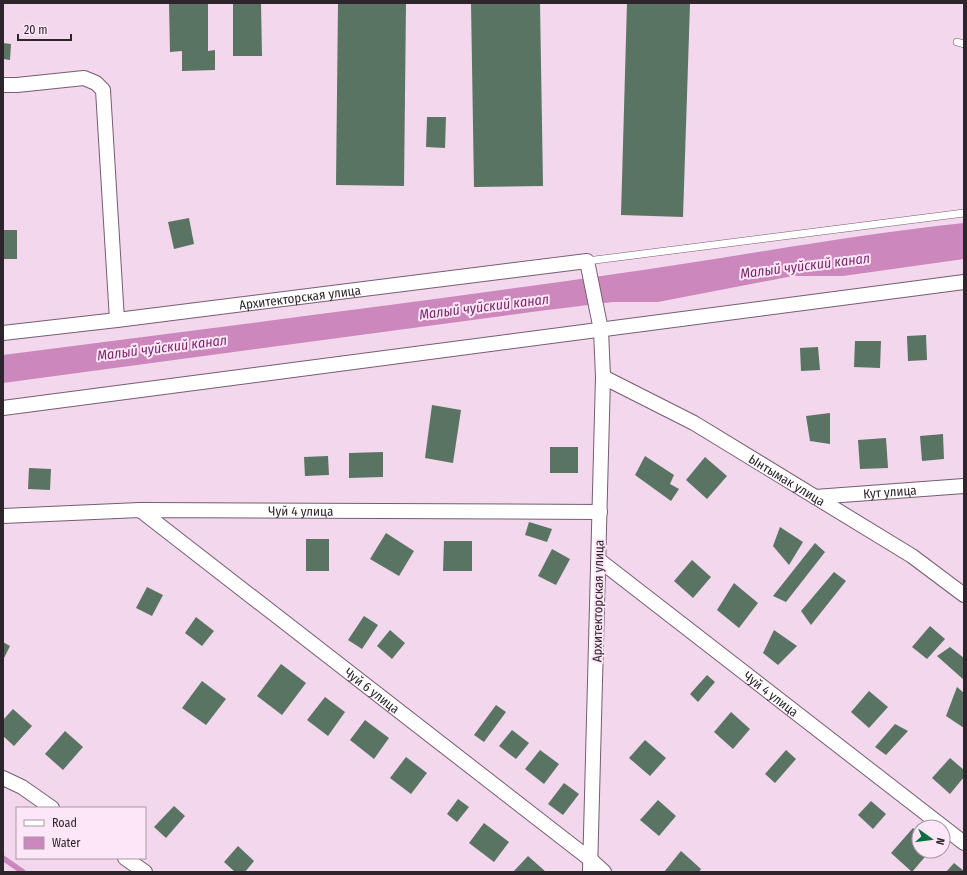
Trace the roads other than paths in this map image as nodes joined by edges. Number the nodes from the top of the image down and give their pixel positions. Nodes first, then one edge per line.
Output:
1 (3, 85) edge
2 (964, 213) edge
3 (588, 266) junction
4 (964, 282) edge
5 (117, 320) junction
6 (601, 330) junction
7 (3, 332) edge
8 (603, 377) junction
9 (3, 408) edge
10 (964, 486) edge
11 (815, 497) junction
12 (140, 510) junction
13 (600, 512) junction
14 (3, 516) edge
15 (599, 560) junction
16 (964, 595) edge
17 (3, 778) edge
18 (51, 807) edge
19 (964, 843) edge
20 (126, 859) edge
21 (591, 866) edge
22 (145, 872) edge
23 (604, 872) edge

1 - 5 street
2 - 3 lane
3 - 5 street, Архитекторская улица
3 - 6 street, Архитекторская улица
4 - 6 street
5 - 7 street, Архитекторская улица
6 - 8 street, Архитекторская улица
6 - 9 street
8 - 11 street, Ынтымак улица
8 - 13 street, Архитекторская улица
10 - 11 street, Кут улица
11 - 16 street, Ынтымак улица
12 - 13 street, Чуй 4 улица
12 - 14 street, Чуй 4 улица
12 - 21 street, Чуй 6 улица
13 - 15 street, Архитекторская улица
15 - 19 street, Чуй 4 улица
15 - 21 street, Архитекторская улица
17 - 18 street
20 - 22 street
21 - 23 street, Чуй 6 улица

